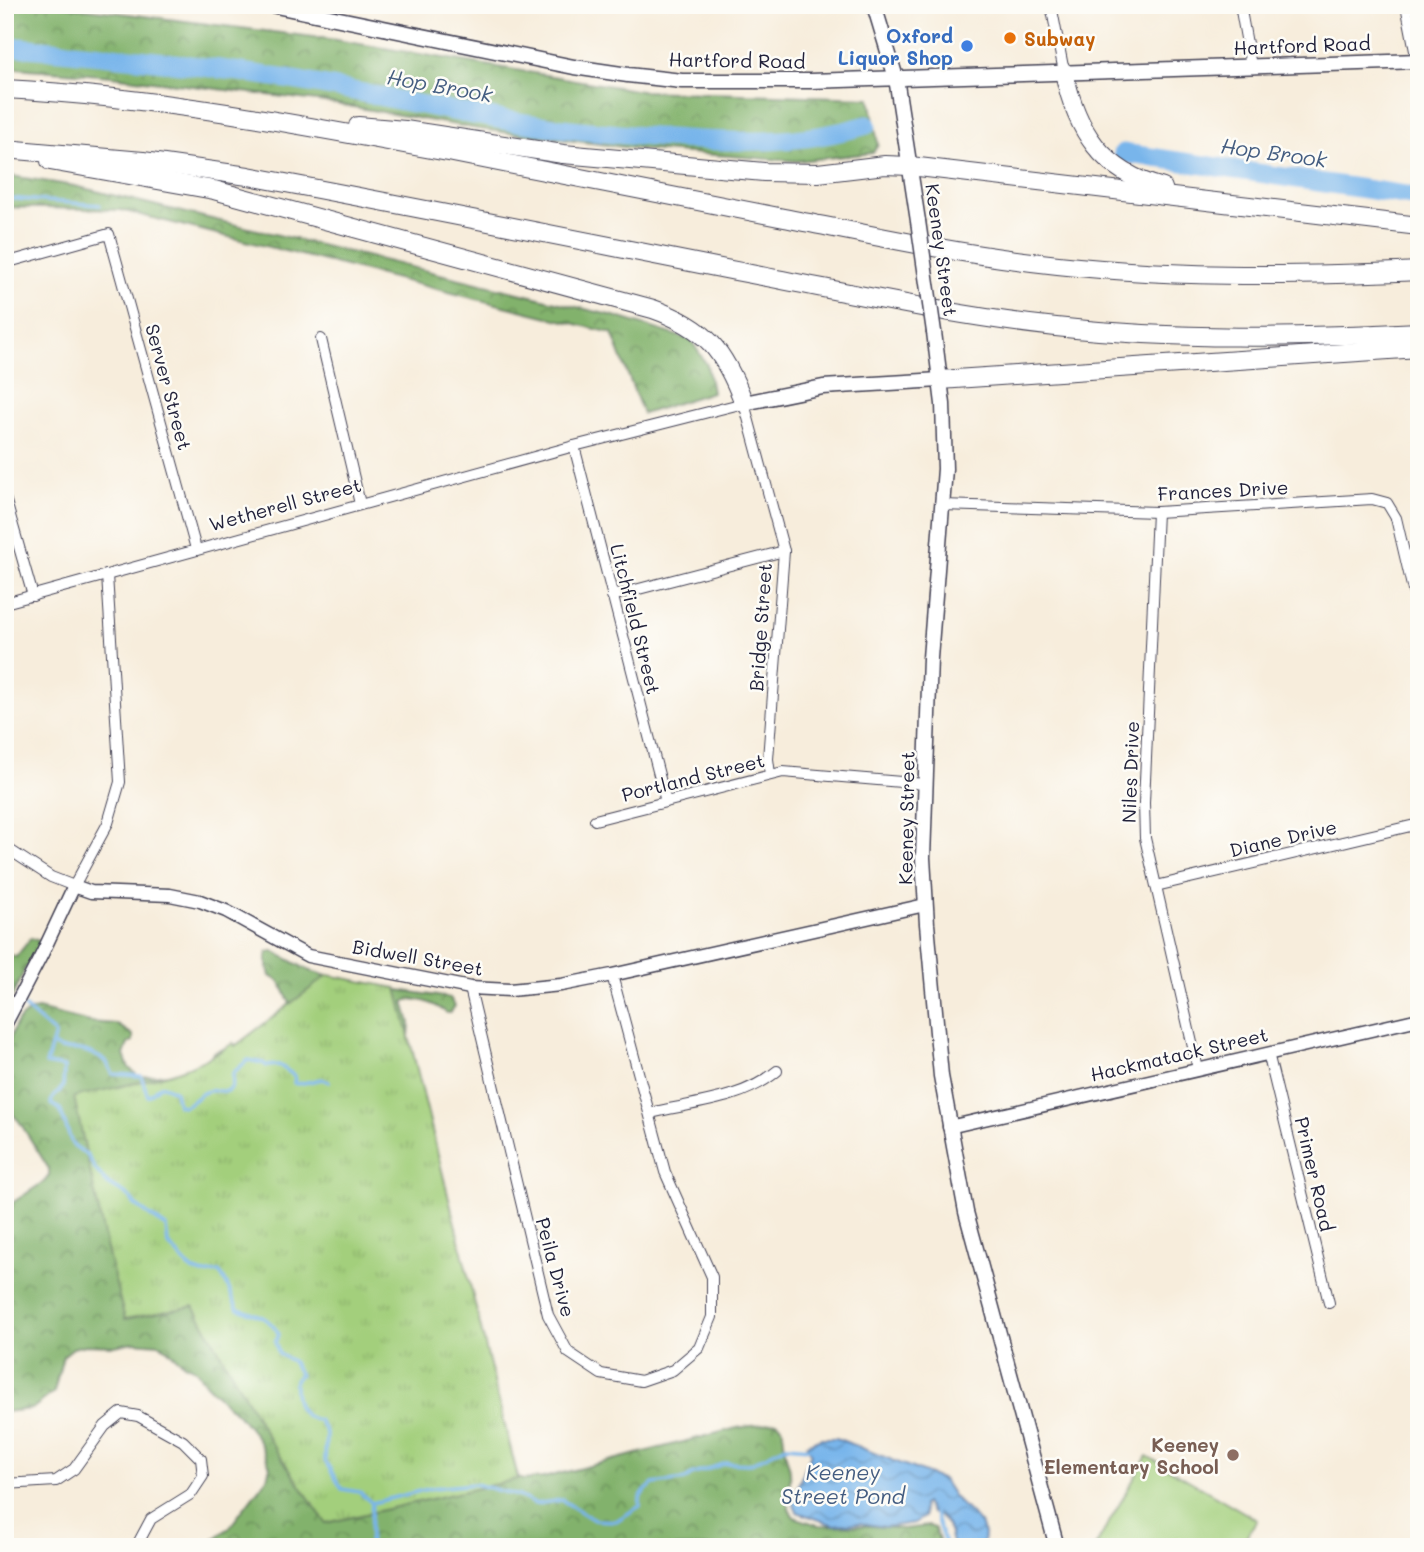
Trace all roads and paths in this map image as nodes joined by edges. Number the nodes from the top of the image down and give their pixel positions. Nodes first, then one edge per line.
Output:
1 (271, 5) edge
2 (874, 5) edge
3 (1051, 5) edge
4 (1240, 5) edge
5 (1406, 5) edge
6 (326, 10) edge
7 (1418, 61) edge
8 (1251, 66) junction
9 (1063, 72) junction
10 (896, 78) junction
11 (5, 89) edge
12 (317, 127) junction
13 (6, 149) edge
14 (910, 166) junction
15 (1231, 204) junction
16 (1419, 226) edge
17 (5, 263) edge
18 (1419, 271) edge
19 (1419, 332) edge
20 (321, 339) dead end
21 (1419, 348) edge
22 (940, 380) junction
23 (744, 403) junction
24 (574, 446) junction
25 (5, 498) edge
26 (360, 503) junction
27 (943, 505) junction
28 (1157, 512) junction
29 (196, 549) junction
30 (784, 551) junction
31 (107, 575) junction
32 (33, 596) junction
33 (612, 596) junction
34 (5, 603) edge
35 (1419, 616) edge
36 (770, 774) junction
37 (925, 784) junction
38 (666, 802) junction
39 (595, 820) dead end
40 (1419, 824) edge
41 (5, 847) edge
42 (74, 886) junction
43 (1156, 886) junction
44 (925, 905) junction
45 (612, 975) junction
46 (470, 988) junction
47 (1419, 1019) edge
48 (5, 1025) edge
49 (1268, 1053) junction
50 (1198, 1069) junction
51 (777, 1071) dead end
52 (650, 1113) junction
53 (949, 1127) junction
54 (1329, 1303) dead end
55 (5, 1484) edge
56 (136, 1547) edge
57 (1057, 1547) edge

1 - 6 main road, Hartford Road
2 - 10 main road, Keeney Street
3 - 9 street
4 - 8 street
5 - 7 street
6 - 10 main road, Hartford Road
7 - 8 main road, Hartford Road
8 - 9 main road, Hartford Road
9 - 10 main road, Hartford Road
9 - 15 highway
10 - 14 main road, Keeney Street
11 - 12 highway
12 - 14 highway
12 - 18 highway
13 - 19 highway
13 - 23 highway
14 - 15 highway
14 - 22 main road, Keeney Street, bridge
15 - 16 highway
17 - 29 street, Server Street
20 - 26 street
21 - 22 highway
22 - 23 main road, Wetherell Street
22 - 27 main road, Keeney Street
23 - 24 street, Wetherell Street
23 - 30 street, Bridge Street
24 - 26 street, Wetherell Street
24 - 33 street, Litchfield Street
25 - 32 street
26 - 29 street, Wetherell Street
27 - 28 street, Frances Drive
27 - 37 main road, Keeney Street
28 - 35 street, Frances Drive
28 - 43 street, Niles Drive
29 - 31 street, Wetherell Street
30 - 33 street
30 - 36 street, Bridge Street
31 - 32 street, Wetherell Street
31 - 42 street
32 - 34 street, Wetherell Street
33 - 38 street, Litchfield Street
36 - 37 street, Portland Street
36 - 38 street, Portland Street
37 - 44 main road, Keeney Street
38 - 39 street, Portland Street
40 - 43 street, Diane Drive
41 - 42 street, Bidwell Street
42 - 46 street, Bidwell Street
42 - 48 street
43 - 50 street, Niles Drive
44 - 45 street, Bidwell Street
44 - 53 main road, Keeney Street
45 - 46 street, Bidwell Street
45 - 52 street, Peila Drive
46 - 52 street, Peila Drive
47 - 49 street, Hackmatack Street
49 - 50 street, Hackmatack Street
49 - 54 street, Primer Road
50 - 53 street, Hackmatack Street
51 - 52 street
53 - 57 main road, Keeney Street
55 - 56 street

